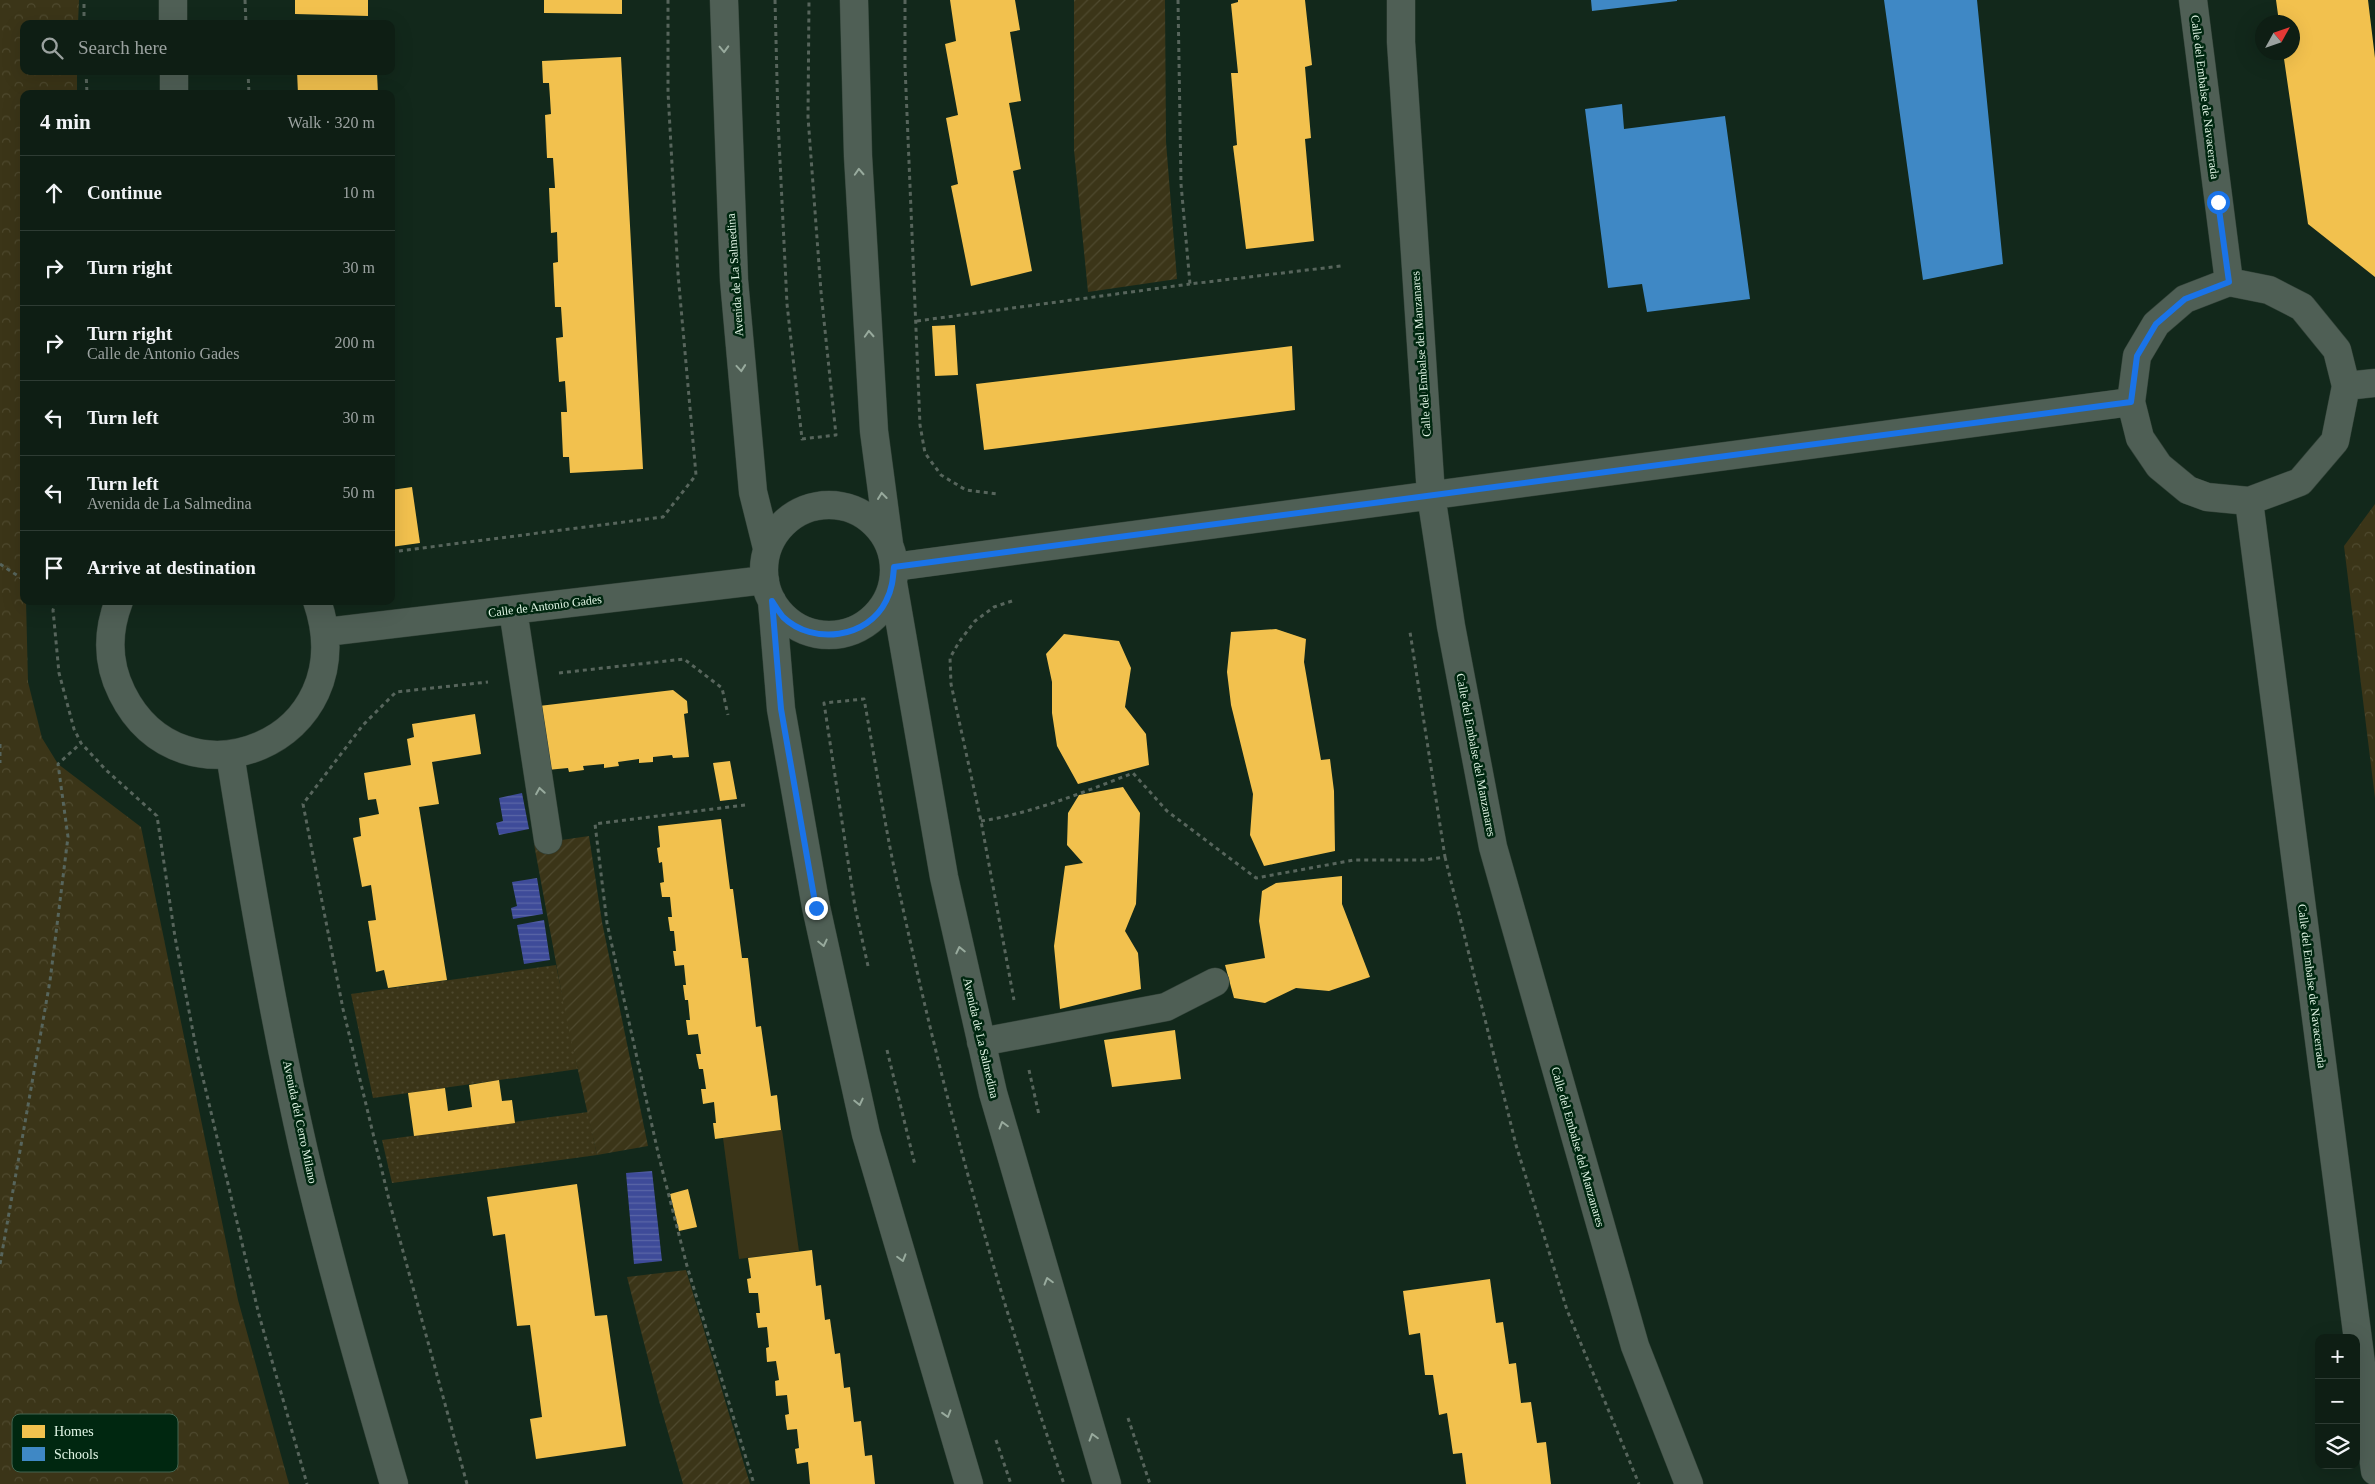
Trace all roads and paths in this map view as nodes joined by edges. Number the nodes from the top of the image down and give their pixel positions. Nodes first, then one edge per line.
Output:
1 (84, 0) edge
2 (173, 0) edge
3 (245, 0) edge
4 (668, 0) edge
5 (724, 0) edge
6 (775, 0) edge
7 (808, 0) edge
8 (854, 0) edge
9 (905, 0) edge
10 (1178, 0) edge
11 (1401, 0) edge
12 (2193, 0) edge
13 (84, 20) edge
14 (173, 20) edge
15 (246, 20) edge
16 (86, 75) edge
17 (174, 75) edge
18 (248, 75) edge
19 (87, 90) edge
20 (174, 90) edge
21 (249, 90) edge
22 (1341, 266) dead end
23 (2229, 282) junction
24 (1190, 284) junction
25 (917, 321) junction
26 (2375, 383) edge
27 (2346, 386) junction
28 (2131, 402) junction
29 (998, 494) dead end
30 (1431, 495) junction
31 (2249, 501) junction
32 (767, 548) junction
33 (395, 551) edge
34 (0, 564) edge
35 (892, 565) junction
36 (20, 577) edge
37 (768, 590) junction
38 (1012, 601) dead end
39 (55, 605) edge
40 (118, 605) edge
41 (318, 605) edge
42 (513, 610) junction
43 (326, 632) junction
44 (1410, 632) dead end
45 (659, 660) dead end
46 (419, 690) dead end
47 (728, 715) dead end
48 (81, 743) junction
49 (0, 744) edge
50 (230, 754) junction
51 (0, 763) edge
52 (745, 805) dead end
53 (981, 820) junction
54 (548, 840) dead end
55 (1445, 857) junction
56 (869, 971) dead end
57 (1215, 982) dead end
58 (1020, 1034) junction
59 (981, 1042) junction
60 (885, 1045) dead end
61 (1040, 1117) dead end
62 (917, 1175) dead end
63 (0, 1264) edge
64 (1126, 1412) dead end
65 (993, 1431) dead end
66 (2375, 1471) edge
67 (307, 1484) edge
68 (394, 1484) edge
69 (467, 1484) edge
70 (754, 1484) edge
71 (969, 1484) edge
72 (1011, 1484) edge
73 (1064, 1484) edge
74 (1107, 1484) edge
75 (1150, 1484) edge
76 (1640, 1484) edge
77 (1689, 1484) edge

1 - 13 path
2 - 14 street
3 - 15 path
4 - 33 path
5 -> 32 street, Avenida de La Salmedina
6 - 7 path
35 -> 8 street, Avenida de La Salmedina
9 - 25 path
10 - 24 path
11 - 30 street, Calle del Embalse del Manzanares
12 - 23 street, Calle del Embalse de Navacerrada
16 - 19 path
17 - 20 street
18 - 21 path
22 - 24 path
23 - 27 street
23 - 28 street
24 - 25 path
25 - 29 path
26 - 27 street
27 - 31 street
28 - 30 street
28 - 31 street
30 - 35 street
30 - 77 street, Calle del Embalse del Manzanares
31 - 66 street, Calle del Embalse de Navacerrada
32 - 35 street
32 - 37 street
34 - 36 path
35 - 37 street
59 -> 35 street, Avenida de La Salmedina
37 - 42 street, Calle de Antonio Gades
37 -> 71 street
38 - 53 path
39 - 48 path
40 - 50 street
41 - 43 street
42 - 43 street, Calle de Antonio Gades
54 -> 42 street
43 - 50 street
44 - 55 path
45 - 47 path
46 - 69 path
48 - 63 path
48 - 67 path
49 - 51 path
50 - 68 street, Avenida del Cerro Milano
52 - 70 path
53 - 55 path
53 - 58 path
55 - 76 path
56 - 73 path
57 - 58 street
58 - 59 street
58 - 61 path
74 -> 59 street, Avenida de La Salmedina
60 - 62 path
64 - 75 path
65 - 72 path

